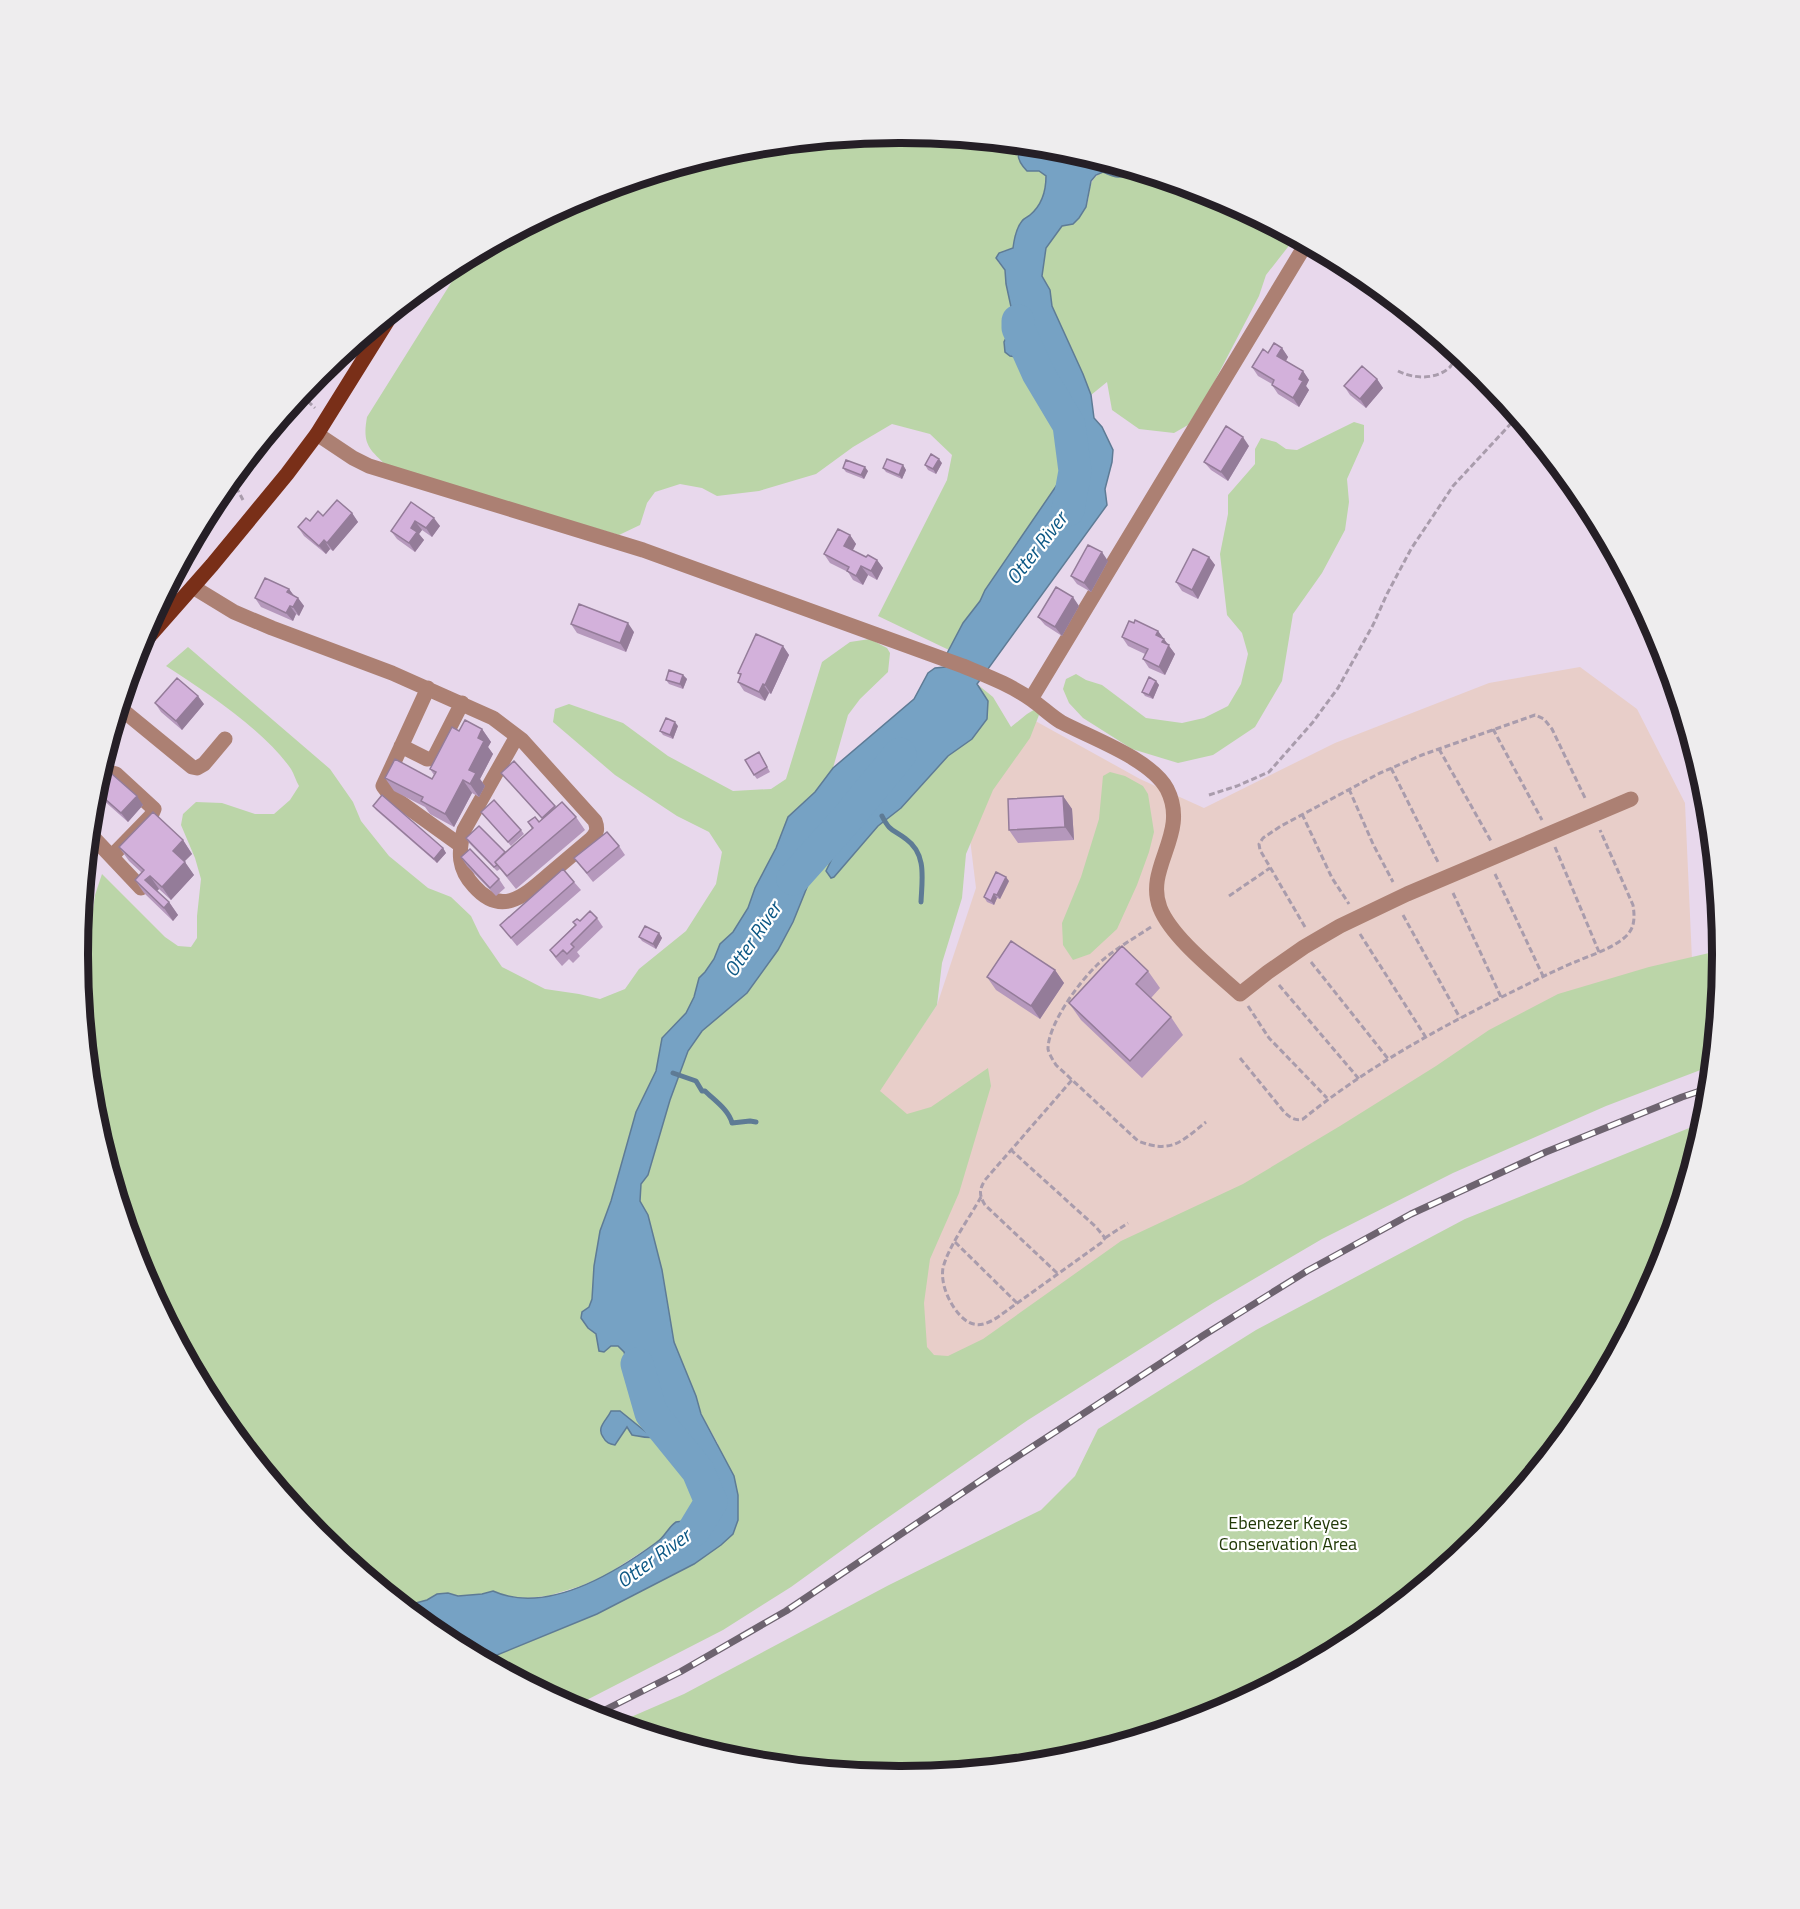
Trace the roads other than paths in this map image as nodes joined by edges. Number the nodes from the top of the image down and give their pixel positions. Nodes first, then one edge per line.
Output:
1 (1302, 250) edge
2 (381, 331) edge
3 (317, 434) junction
4 (193, 587) junction
5 (158, 626) edge
6 (428, 688) junction
7 (1031, 699) junction
8 (462, 703) junction
9 (126, 713) edge
10 (517, 736) junction
11 (225, 739) dead end
12 (401, 746) junction
13 (109, 772) edge
14 (1631, 799) dead end
15 (96, 840) edge
16 (460, 845) junction
17 (112, 856) junction
18 (141, 888) edge

1 - 7 street
2 - 3 main road
3 - 4 main road
3 - 7 street
4 - 5 main road
4 - 6 street
6 - 8 street
6 - 12 street
7 - 14 street
8 - 10 street
8 - 12 street
9 - 11 street
10 - 16 street
10 - 16 street
12 - 16 street
13 - 17 street
15 - 17 street
17 - 18 street

